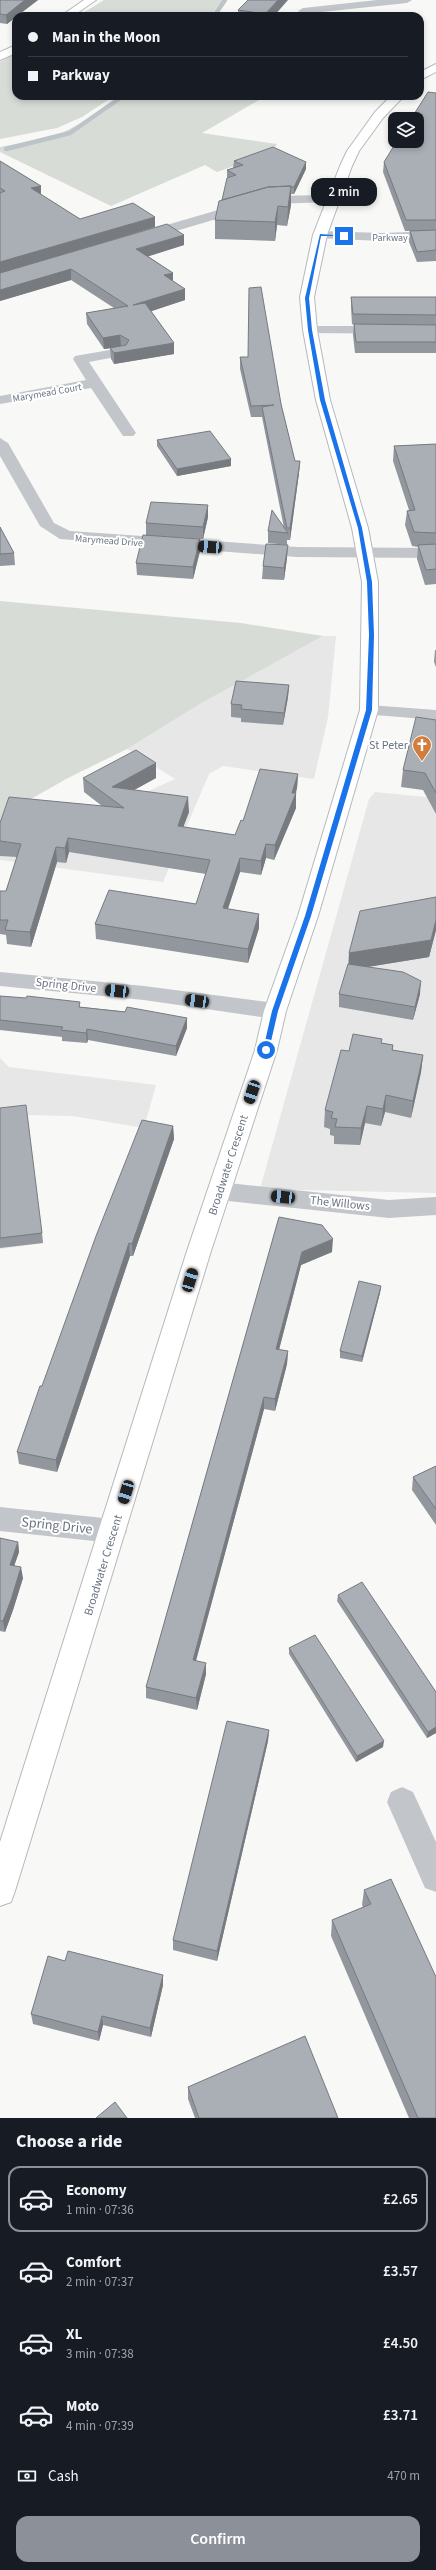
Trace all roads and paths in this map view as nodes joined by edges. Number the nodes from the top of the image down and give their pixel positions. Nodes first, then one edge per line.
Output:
1 (91, 0) edge
2 (407, 0) edge
3 (302, 10) edge
4 (72, 12) edge
5 (12, 50) edge
6 (0, 57) edge
7 (436, 68) edge
8 (424, 75) edge
9 (394, 100) edge
10 (331, 199) junction
11 (320, 235) junction
12 (436, 235) edge
13 (130, 240) edge
14 (310, 330) junction
15 (436, 330) edge
16 (121, 352) edge
17 (94, 383) junction
18 (0, 400) edge
19 (128, 433) dead end
20 (0, 443) edge
21 (436, 553) edge
22 (364, 554) junction
23 (369, 710) junction
24 (436, 716) edge
25 (0, 979) edge
26 (275, 1011) junction
27 (219, 1191) junction
28 (436, 1206) edge
29 (0, 1519) edge
30 (113, 1531) junction
31 (402, 1802) dead end
32 (436, 1878) edge
33 (0, 1891) edge

1 - 4 street
2 - 3 street
5 - 6 street
7 - 8 street
9 - 10 street, Broadwater Crescent
10 - 11 street, Broadwater Crescent
10 - 13 street
11 - 12 street, Parkway
11 - 14 street, Broadwater Crescent
14 - 15 street
14 - 22 street, Broadwater Crescent
16 - 17 street, Marymead Court
17 - 18 street, Marymead Court
17 - 19 street, Marymead Court
20 - 22 street, Marymead Drive
21 - 22 street, Marymead Drive
22 - 23 street, Broadwater Crescent
23 - 24 street
23 - 26 street, Broadwater Crescent
25 - 26 street, Spring Drive
26 - 27 street, Broadwater Crescent
27 - 28 street, The Willows
27 - 30 street, Broadwater Crescent
29 - 30 street, Spring Drive
30 - 33 street, Broadwater Crescent
31 - 32 street

